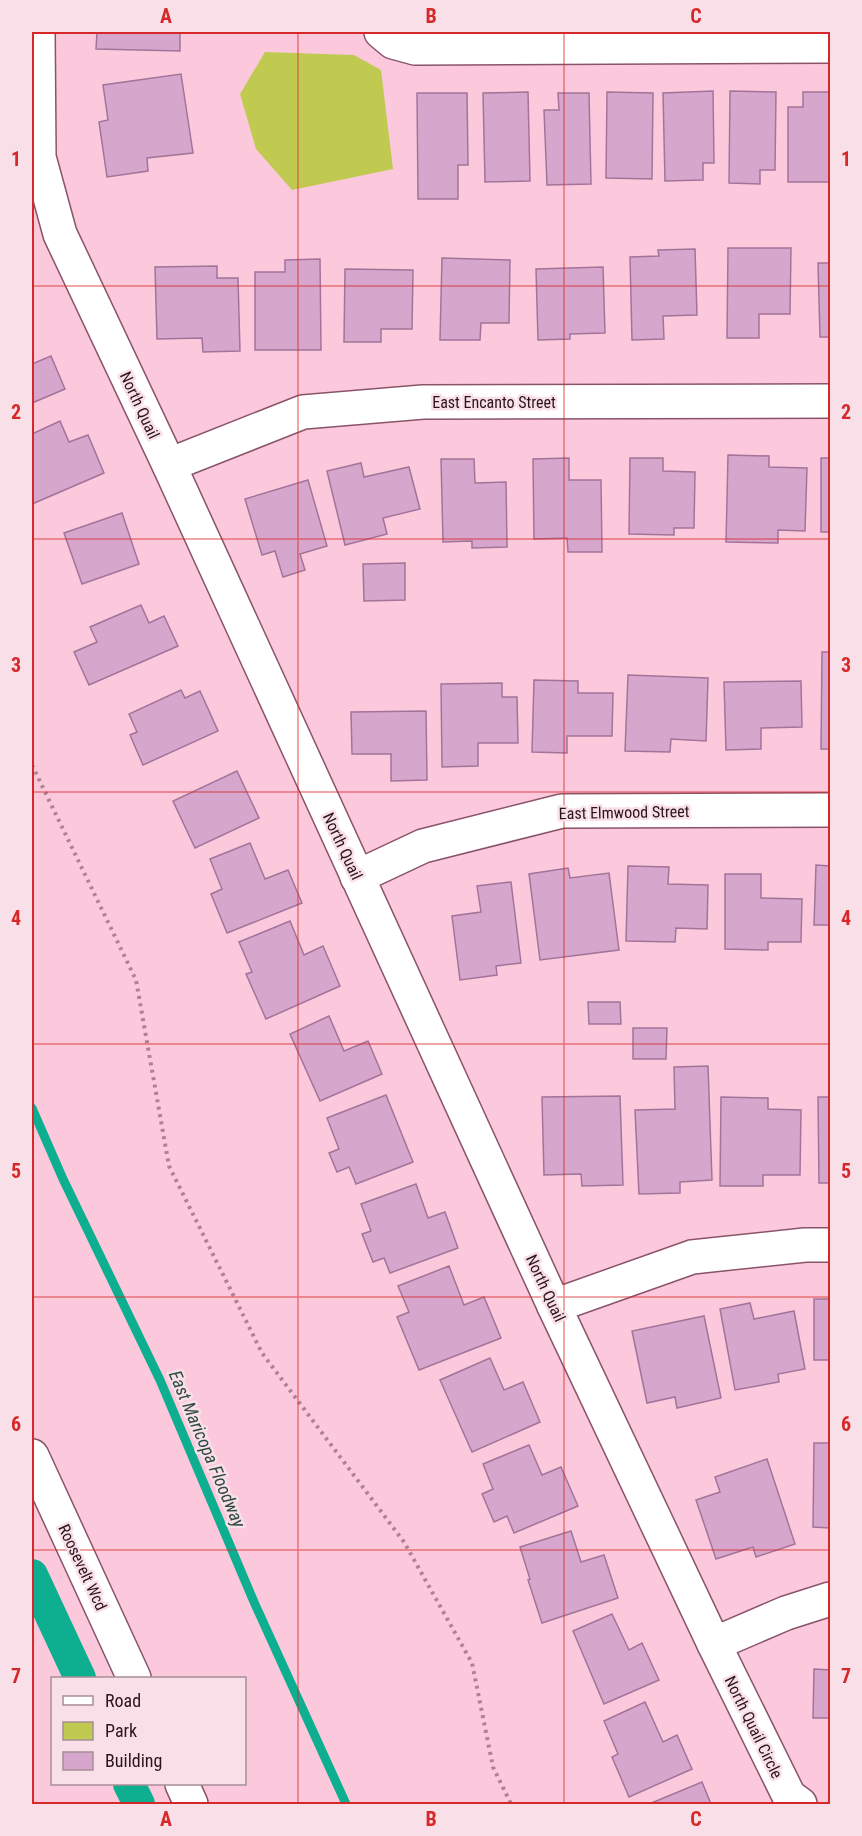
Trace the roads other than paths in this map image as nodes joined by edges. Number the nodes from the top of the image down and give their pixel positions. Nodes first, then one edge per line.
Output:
1 (38, 32) edge
2 (381, 32) edge
3 (687, 39) edge
4 (831, 46) edge
5 (831, 401) edge
6 (169, 465) junction
7 (831, 810) edge
8 (357, 877) junction
9 (831, 1245) edge
10 (554, 1306) junction
11 (32, 1456) edge
12 (831, 1599) edge
13 (714, 1644) junction
14 (134, 1677) edge
15 (182, 1785) edge
16 (191, 1804) edge
17 (800, 1804) edge

1 - 6 street, North Quail
2 - 3 street
3 - 4 street
5 - 6 street, East Encanto Street
6 - 8 street, North Quail
7 - 8 street, East Elmwood Street
8 - 10 street, North Quail
9 - 10 street
10 - 13 street, North Quail
11 - 14 street, Roosevelt Wcd
12 - 13 street
13 - 17 street, North Quail Circle
15 - 16 street

